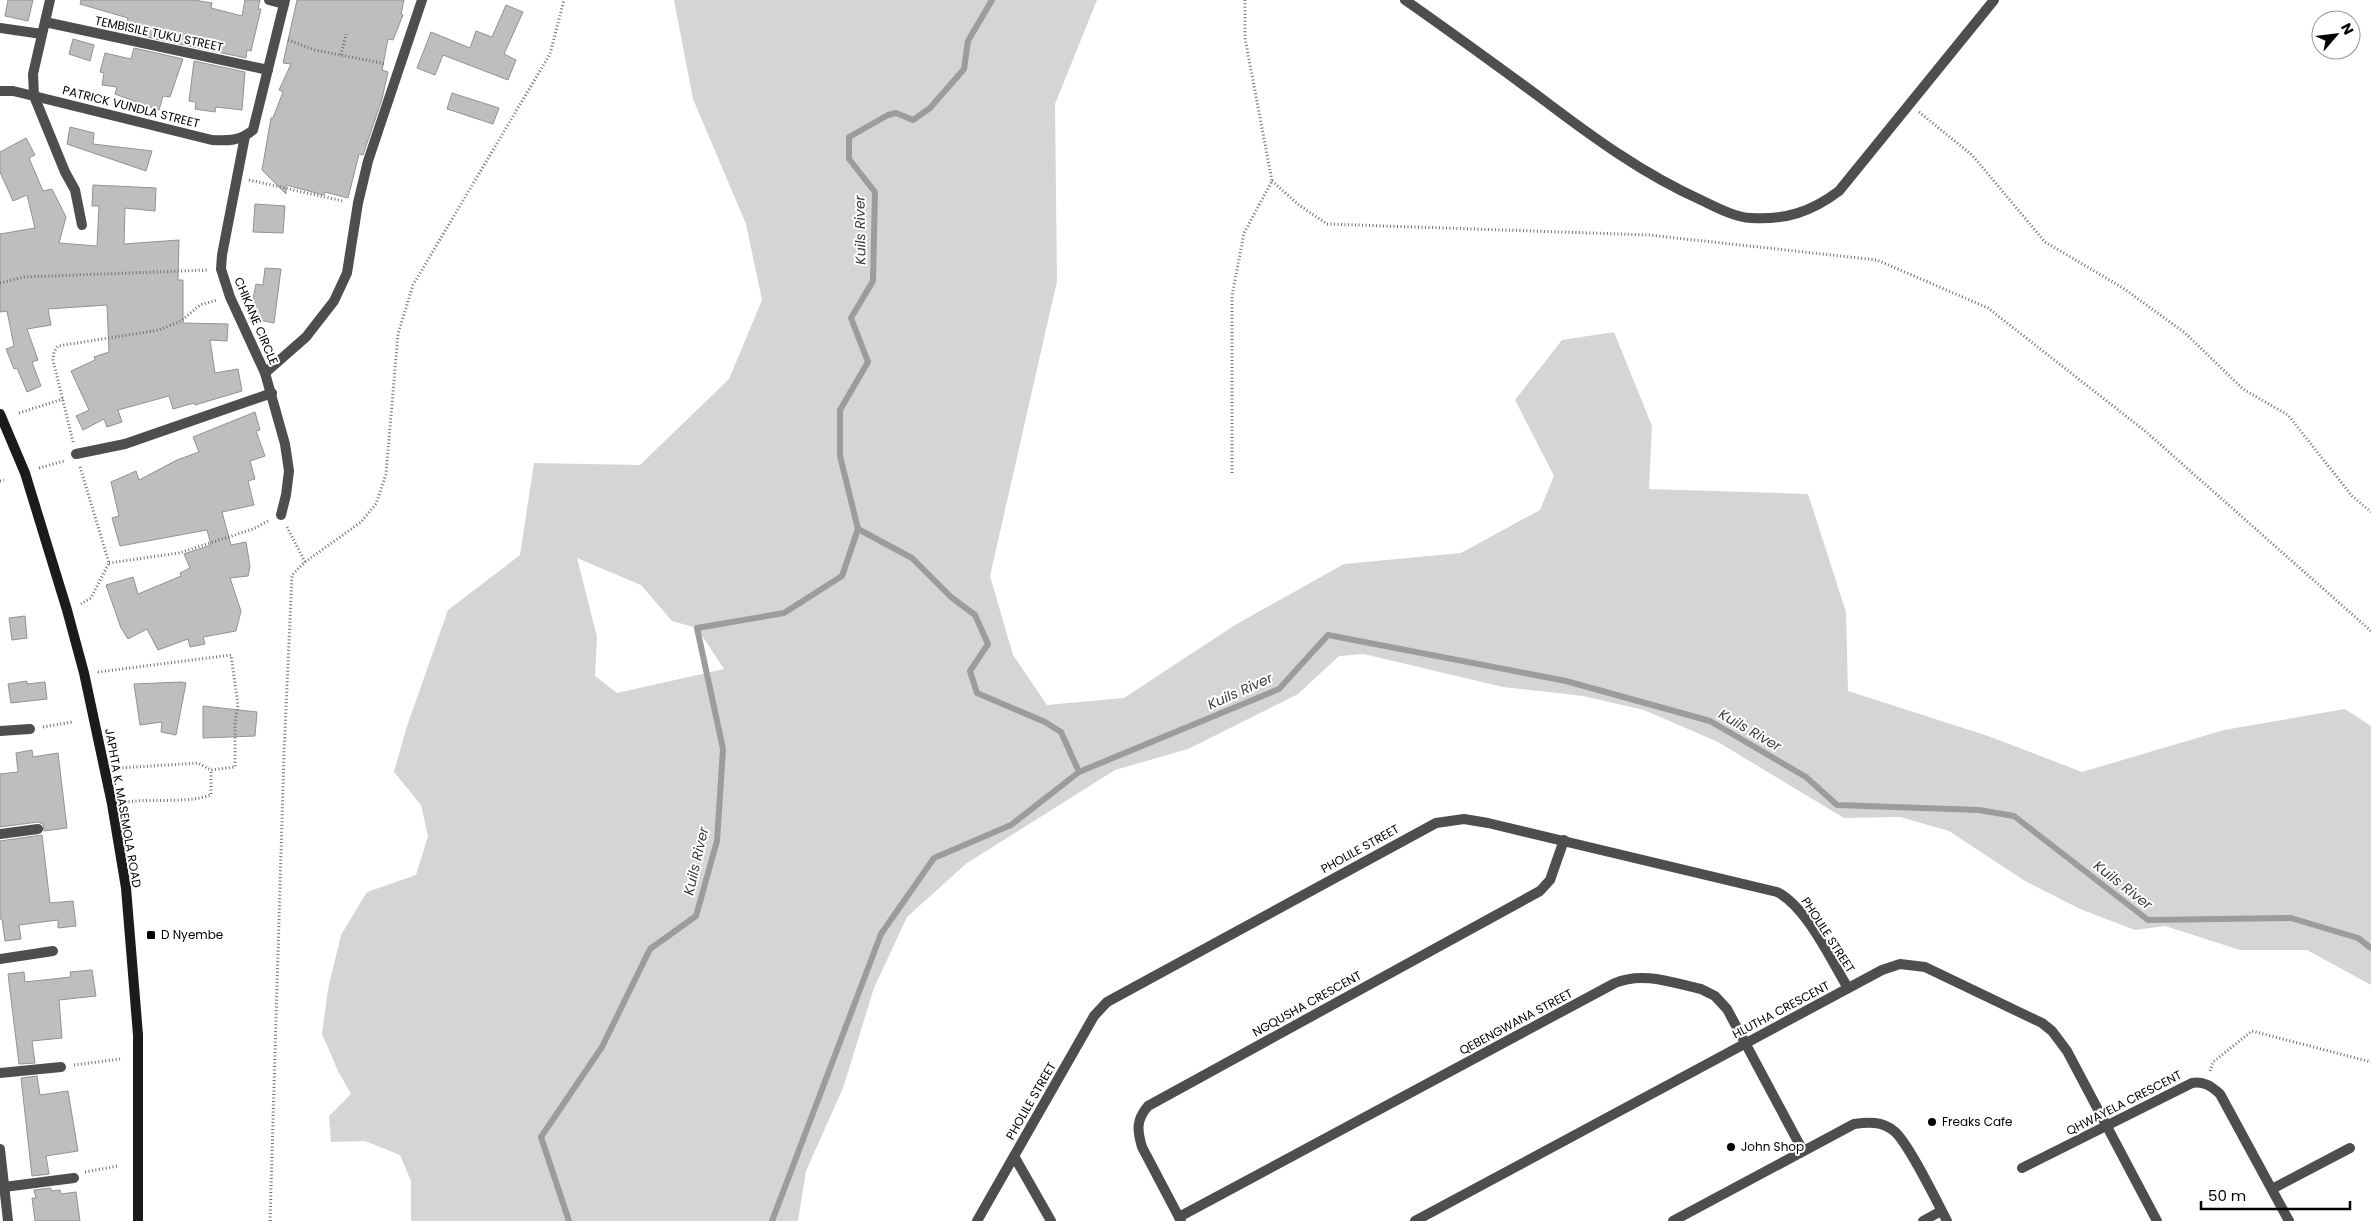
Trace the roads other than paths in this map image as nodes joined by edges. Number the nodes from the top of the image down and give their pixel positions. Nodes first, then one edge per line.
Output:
1 (50, 0) edge
2 (269, 0) edge
3 (422, 0) edge
4 (1405, 0) edge
5 (1994, 0) edge
6 (284, 2) edge
7 (45, 22) junction
8 (0, 28) edge
9 (42, 34) junction
10 (268, 70) junction
11 (0, 91) edge
12 (34, 96) junction
13 (249, 133) junction
14 (82, 225) dead end
15 (265, 373) junction
16 (272, 394) junction
17 (0, 414) edge
18 (76, 454) road end
19 (280, 514) road end
20 (30, 729) road end
21 (0, 731) edge
22 (38, 829) dead end
23 (0, 834) edge
24 (1564, 840) junction
25 (53, 951) dead end
26 (0, 959) edge
27 (1848, 988) junction
28 (1746, 1043) junction
29 (61, 1067) road end
30 (0, 1073) edge
31 (2107, 1125) junction
32 (2350, 1148) dead end
33 (0, 1149) edge
34 (1803, 1151) junction
35 (1014, 1156) junction
36 (2022, 1168) dead end
37 (74, 1178) road end
38 (4, 1188) junction
39 (2272, 1189) junction
40 (1942, 1211) junction
41 (1180, 1219) edge
42 (8, 1221) edge
43 (138, 1221) edge
44 (977, 1221) edge
45 (1051, 1221) edge
46 (1415, 1221) edge
47 (1673, 1221) edge
48 (1923, 1221) edge
49 (1947, 1221) edge
50 (2157, 1221) edge
51 (2289, 1221) edge

1 - 7 street
2 - 6 street
3 - 15 street
4 - 5 street
6 - 10 street, CHIKANE CIRCLE
7 - 9 street
7 - 10 street, TEMBISILE TUKU STREET
8 - 9 street
9 - 12 street
10 - 13 street, CHIKANE CIRCLE
11 - 12 street, PATRICK VUNDLA STREET
12 - 13 street, PATRICK VUNDLA STREET
12 - 14 street
13 - 15 street, CHIKANE CIRCLE
15 - 16 street, CHIKANE CIRCLE
16 - 18 street
16 - 19 street, CHIKANE CIRCLE
17 - 43 main road, JAPHTA K. MASEMOLA ROAD
20 - 21 street
22 - 23 street
24 - 27 street, PHOLILE STREET
24 - 35 street, PHOLILE STREET
24 - 41 street, NGQUSHA CRESCENT
25 - 26 street
27 - 28 street, HLUTHA CRESCENT
27 - 31 street, HLUTHA CRESCENT
28 - 34 street, QEBENGWANA STREET
28 - 41 street, QEBENGWANA STREET
28 - 46 street, HLUTHA CRESCENT
29 - 30 street
31 - 36 street, QHWAYELA CRESCENT
31 - 39 street, QHWAYELA CRESCENT
31 - 50 street, HLUTHA CRESCENT
32 - 39 street
33 - 38 street
34 - 40 street
34 - 47 street
35 - 44 street, PHOLILE STREET
35 - 45 street
37 - 38 street
38 - 42 street
39 - 51 street
40 - 48 street
40 - 49 street

